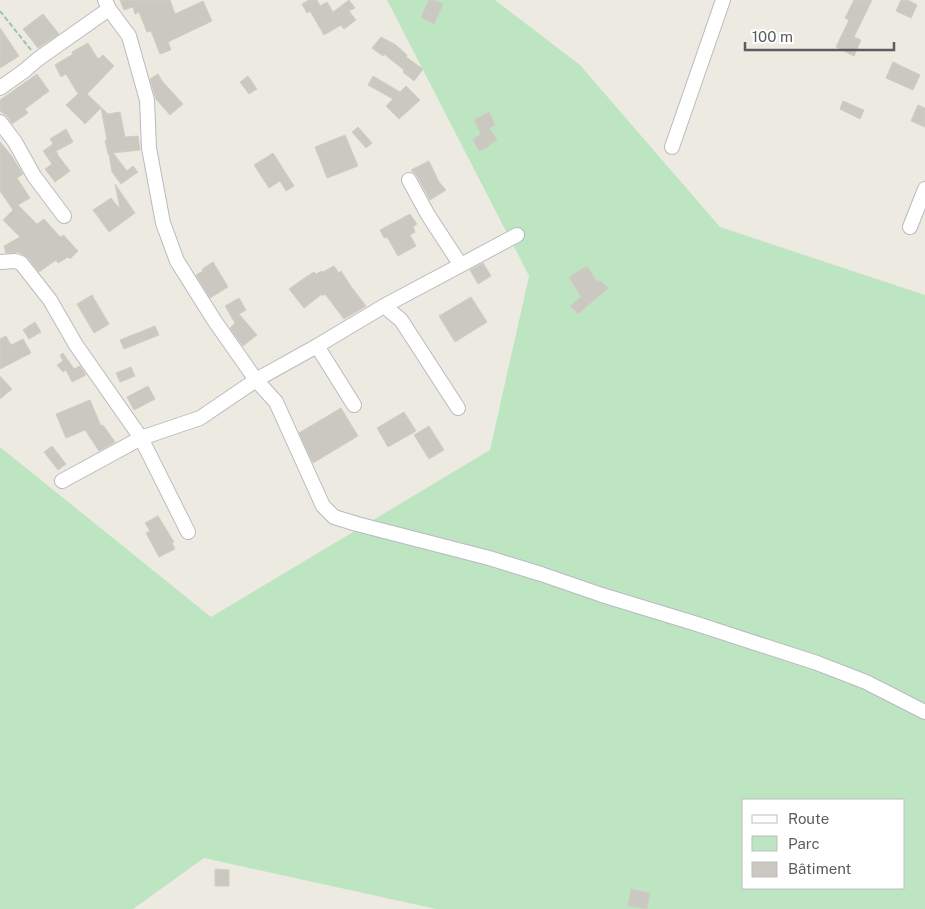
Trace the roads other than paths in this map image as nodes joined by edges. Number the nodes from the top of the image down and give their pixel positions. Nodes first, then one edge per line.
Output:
1 (723, 0) edge
2 (107, 4) edge
3 (0, 88) edge
4 (0, 122) edge
5 (672, 147) dead end
6 (409, 180) dead end
7 (925, 189) edge
8 (64, 216) dead end
9 (910, 227) dead end
10 (517, 235) dead end
11 (0, 262) edge
12 (460, 264) junction
13 (384, 306) junction
14 (317, 346) junction
15 (256, 380) junction
16 (354, 405) dead end
17 (458, 408) dead end
18 (141, 438) junction
19 (62, 481) dead end
20 (188, 532) dead end
21 (925, 712) edge

1 - 5 street
2 - 3 street
2 - 15 street
4 - 8 street
6 - 12 street
7 - 9 street
10 - 12 street
11 - 18 street
12 - 13 street
13 - 14 street
13 - 17 street
14 - 15 street
14 - 16 street
15 - 18 street
15 - 21 street
18 - 19 street
18 - 20 street

